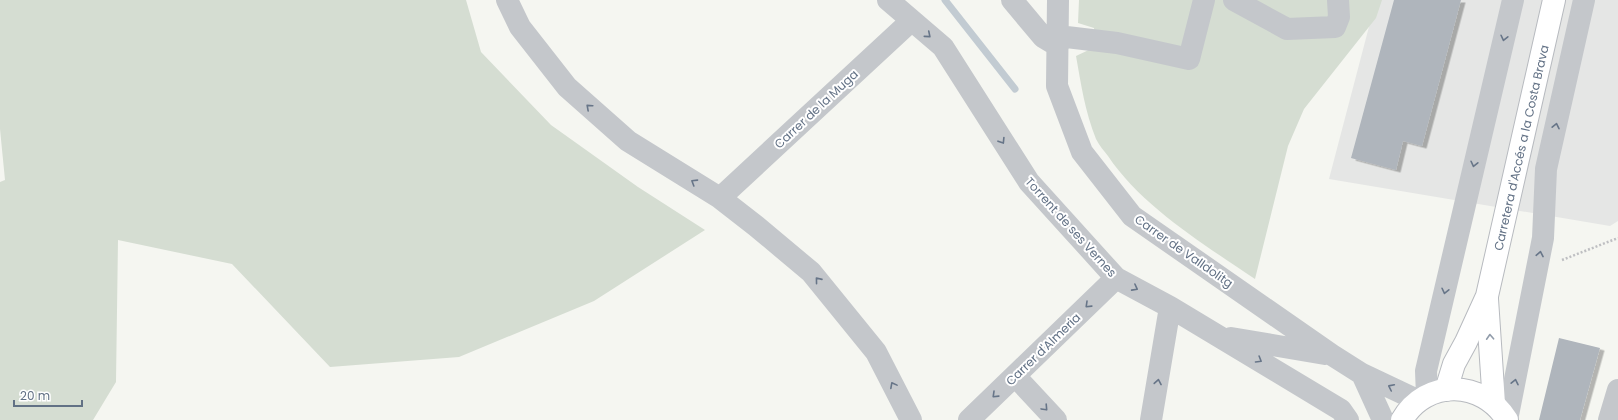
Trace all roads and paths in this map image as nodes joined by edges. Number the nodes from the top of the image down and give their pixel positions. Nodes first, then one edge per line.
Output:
1 (506, 0) edge
2 (888, 0) edge
3 (1012, 0) edge
4 (1058, 0) edge
5 (1204, 0) edge
6 (1234, 0) edge
7 (1338, 0) edge
8 (1513, 0) edge
9 (1554, 0) edge
10 (1584, 0) edge
11 (1261, 6) edge
12 (911, 21) junction
13 (1058, 41) junction
14 (720, 198) junction
15 (1618, 238) edge
16 (1537, 268) junction
17 (1116, 278) junction
18 (1487, 296) junction
19 (1170, 307) junction
20 (1218, 336) junction
21 (1332, 355) junction
22 (1362, 374) junction
23 (1015, 376) junction
24 (1618, 390) edge
25 (1431, 396) junction
26 (1503, 415) edge
27 (911, 420) edge
28 (969, 420) edge
29 (1056, 420) edge
30 (1151, 420) edge
31 (1348, 420) edge
32 (1384, 420) edge
33 (1402, 420) edge
34 (1609, 420) edge

14 -> 1 street
2 - 12 street, Torrent de ses Vernes
3 - 13 street
4 - 13 street, Carrer de Valldolitg
5 - 13 street
6 - 11 street
7 - 11 street
8 -> 25 street
9 - 18 main road, Carretera d'Accés a la Costa Brava
16 -> 10 street
12 - 14 street, Carrer de la Muga
12 -> 17 street, Torrent de ses Vernes
13 - 21 street, Carrer de Valldolitg
27 -> 14 street
15 - 16 path
26 -> 16 street
17 -> 19 street, Torrent de ses Vernes
17 -> 23 street, Carrer d'Almeria
18 - 25 main road, Carretera d'Accés a la Costa Brava
26 -> 18 main road, Carretera d'Accés a la Costa Brava
19 - 20 street, Torrent de ses Vernes
30 -> 19 street
20 - 21 street, Carrer de Valldolitg
20 -> 31 street, Torrent de ses Vernes
21 - 22 street, Carrer de Valldolitg
25 -> 22 street, Carrer de Valldolitg
22 - 32 street
23 -> 28 street, Carrer d'Almeria
23 -> 29 street
24 - 34 street
25 - 26 main road
25 - 33 main road

